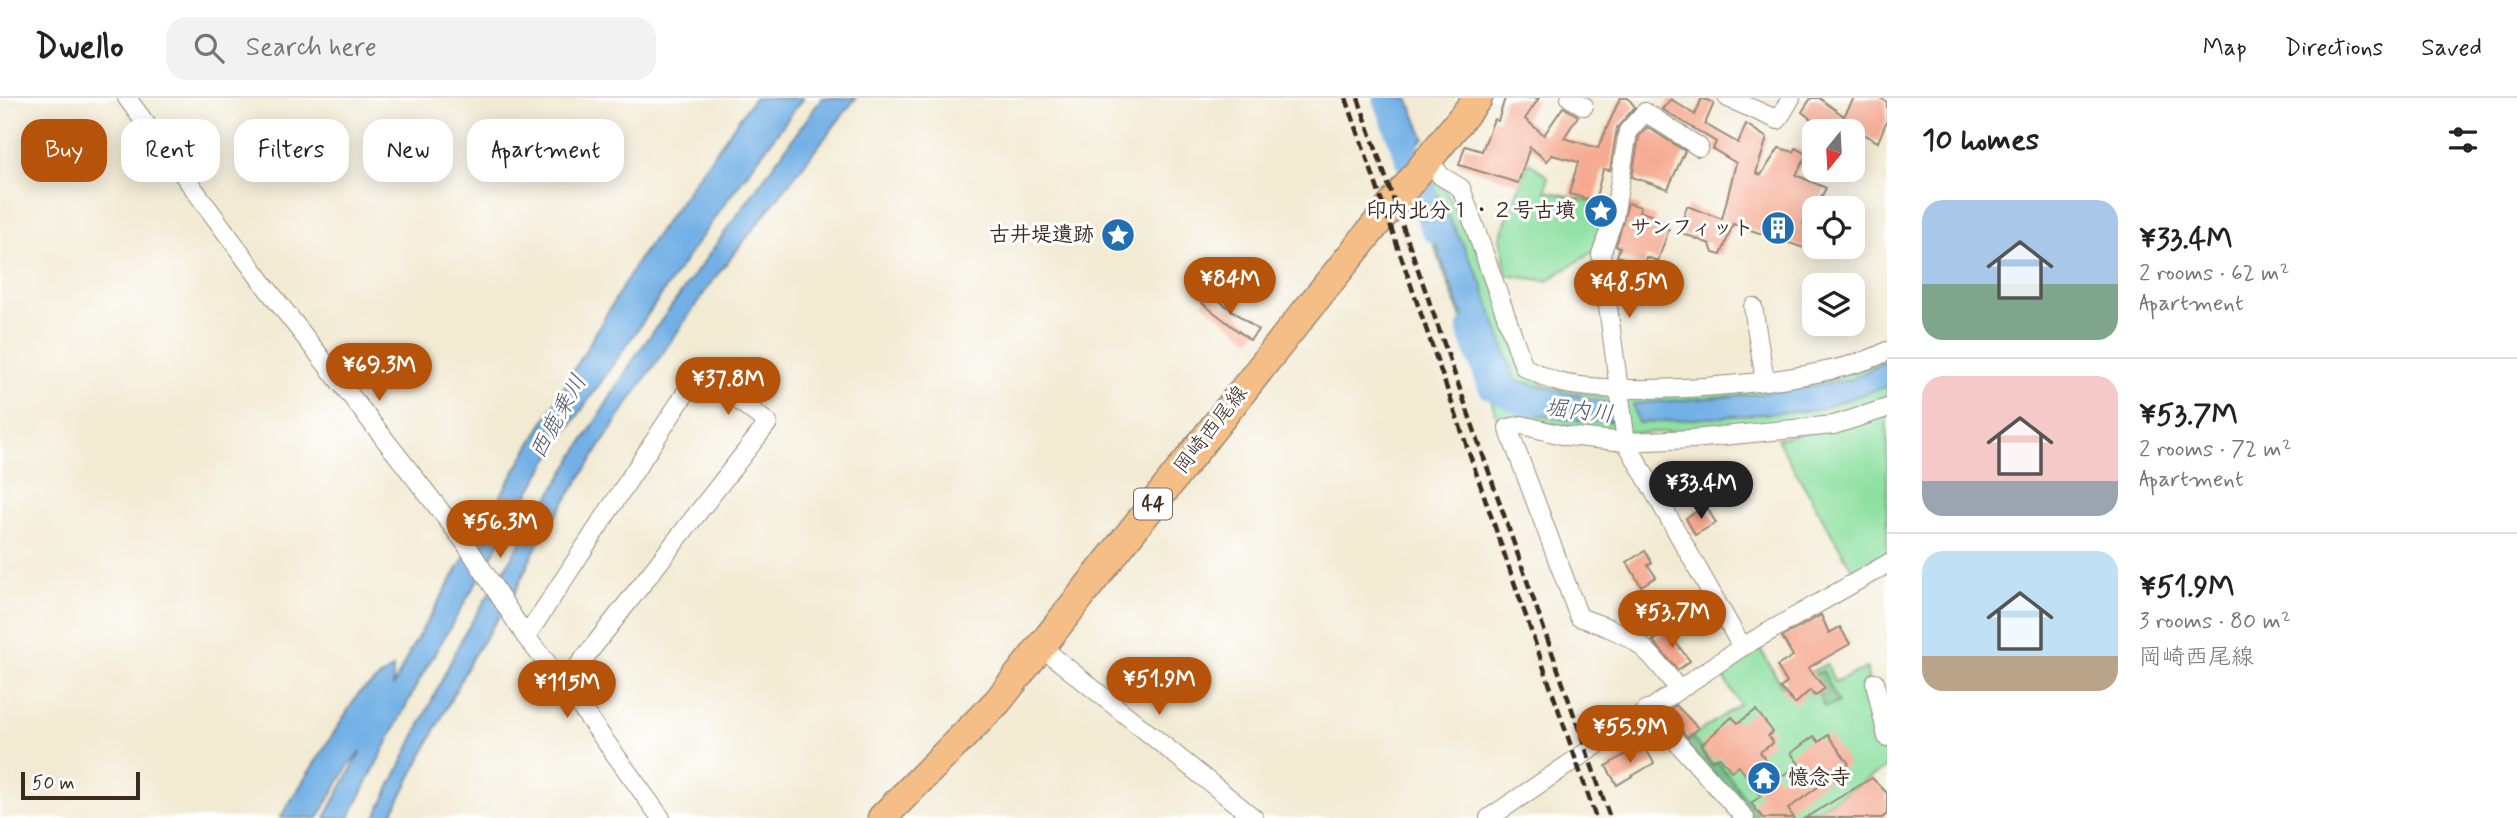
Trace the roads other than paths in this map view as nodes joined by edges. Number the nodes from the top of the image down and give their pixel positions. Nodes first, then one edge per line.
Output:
1 (127, 98) edge
2 (1478, 98) edge
3 (1728, 98) edge
4 (1791, 98) edge
5 (1699, 146) dead end
6 (1420, 171) junction
7 (1753, 307) dead end
8 (1887, 351) edge
9 (1765, 381) junction
10 (1619, 390) junction
11 (1887, 408) edge
12 (1626, 442) junction
13 (1887, 564) edge
14 (526, 637) junction
15 (1040, 646) junction
16 (1742, 647) junction
17 (1875, 682) dead end
18 (564, 684) junction
19 (1675, 685) dead end
20 (1647, 709) junction
21 (1887, 737) edge
22 (661, 818) edge
23 (882, 818) edge
24 (1254, 818) edge
25 (1489, 818) edge
26 (1745, 818) edge

1 - 14 street
2 - 6 main road, 岡崎西尾線 / 44
3 - 4 street
5 - 10 street
6 - 10 street
6 - 15 main road, 岡崎西尾線 / 44
7 - 9 street
8 - 9 street
9 - 10 street
10 - 12 street
11 - 12 street
12 - 16 street
12 - 19 street
13 - 16 street
14 - 18 street
14 - 18 street
15 - 23 main road, 岡崎西尾線 / 44
15 - 24 street
16 - 20 street
17 - 21 street
18 - 22 street
20 - 25 street
20 - 26 street

